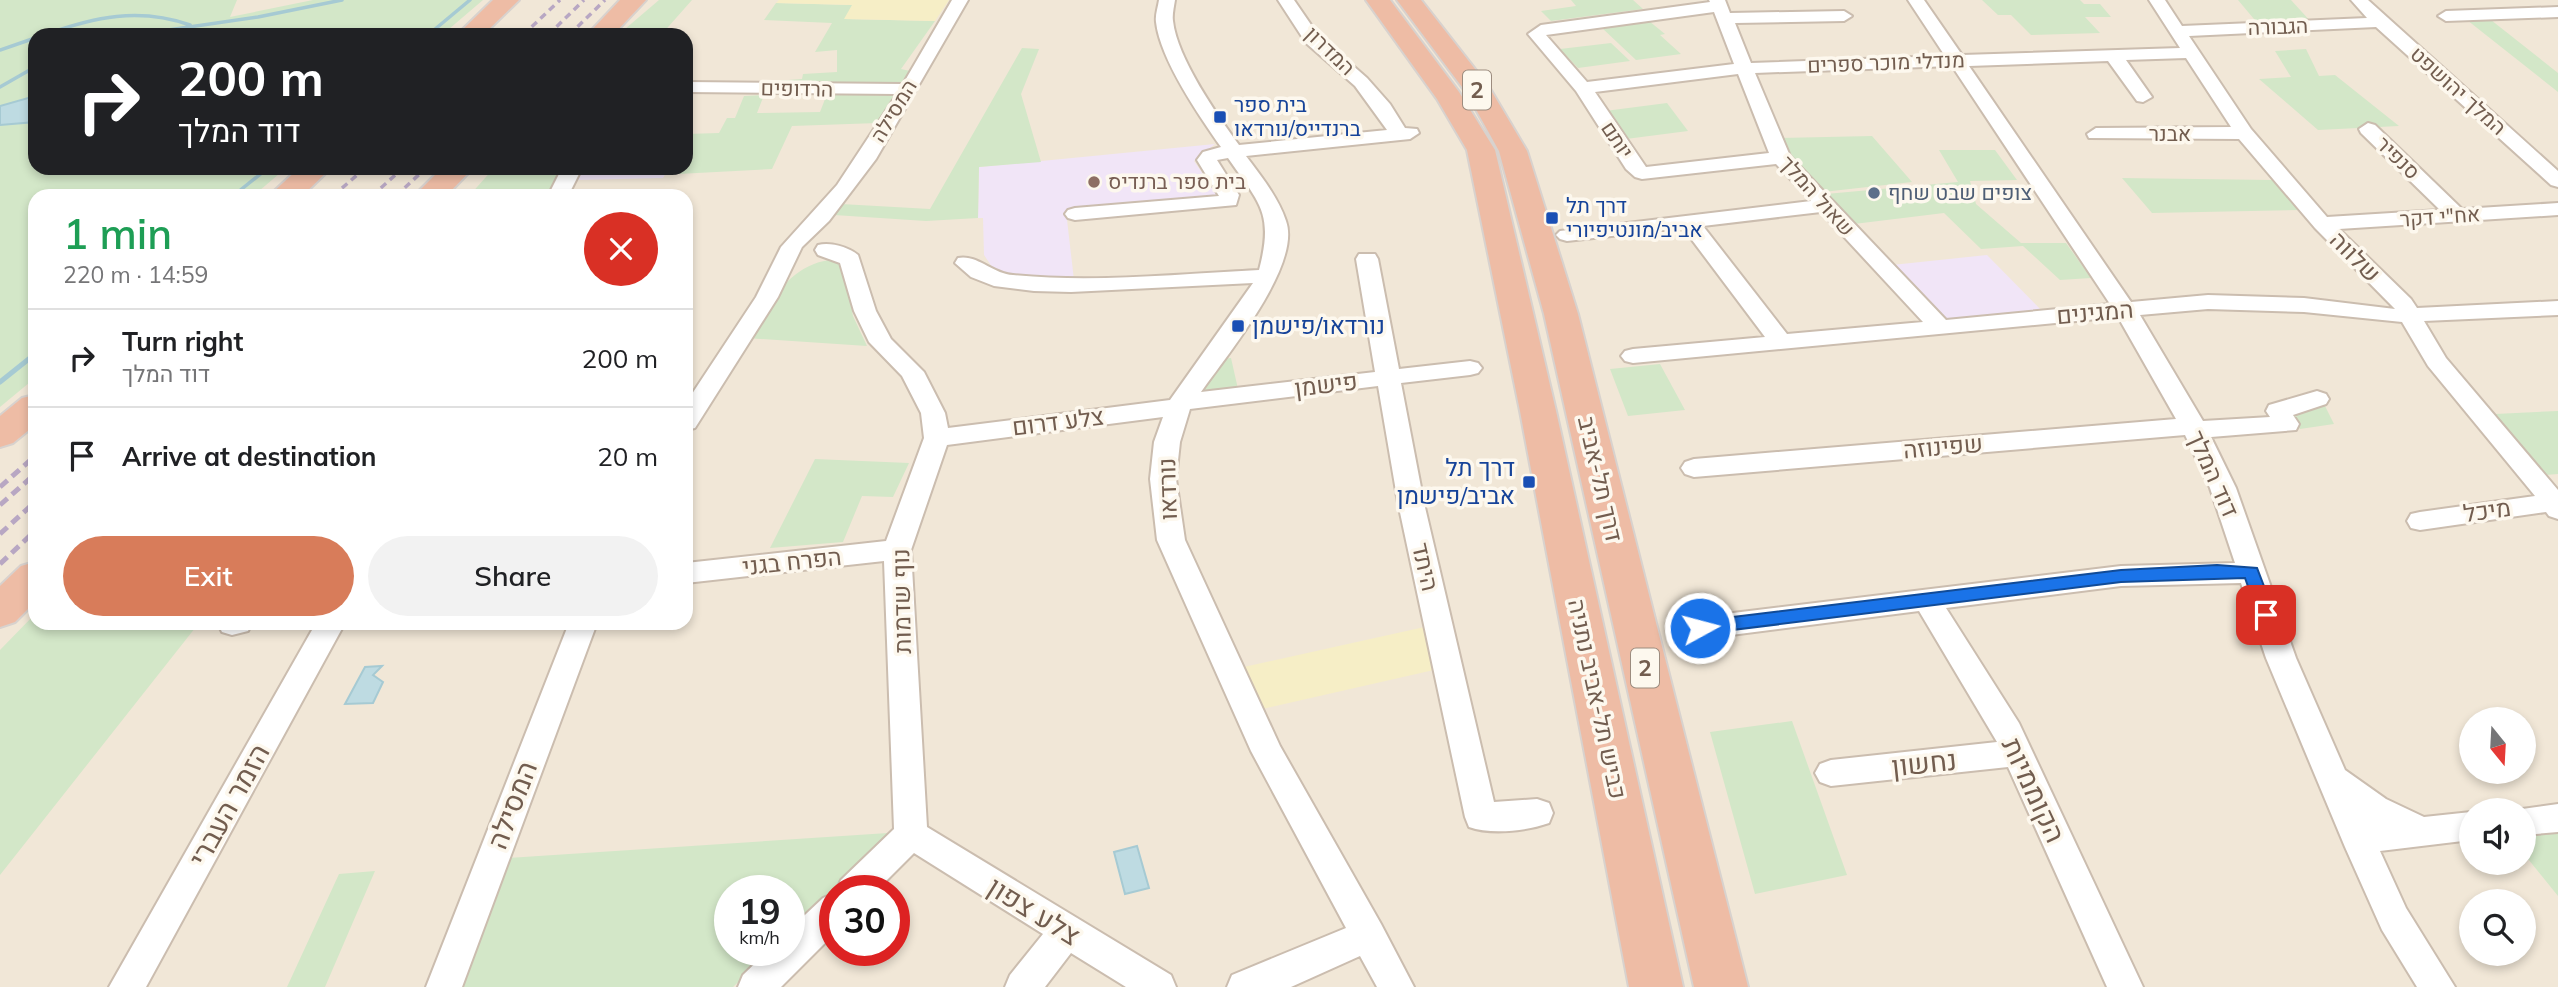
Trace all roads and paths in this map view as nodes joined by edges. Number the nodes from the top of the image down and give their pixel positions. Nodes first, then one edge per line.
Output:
1 (507, 0) edge
2 (634, 0) edge
3 (960, 0) edge
4 (1167, 0) edge
5 (1286, 0) edge
6 (1378, 0) edge
7 (1409, 0) edge
8 (1916, 0) edge
9 (2157, 0) edge
10 (2359, 0) edge
11 (1721, 8) edge
12 (2558, 12) edge
13 (1844, 16) dead end
14 (2446, 16) dead end
15 (2379, 22) junction
16 (477, 28) edge
17 (605, 28) edge
18 (2177, 31) junction
19 (2190, 53) junction
20 (2113, 55) junction
21 (1954, 60) junction
22 (1745, 68) junction
23 (693, 88) edge
24 (1583, 88) junction
25 (907, 89) junction
26 (2143, 97) dead end
27 (2368, 129) dead end
28 (2096, 134) dead end
29 (2244, 134) junction
30 (1233, 151) junction
31 (1781, 158) junction
32 (309, 175) edge
33 (452, 175) edge
34 (2558, 181) edge
35 (292, 189) edge
36 (436, 189) edge
37 (1824, 206) junction
38 (2558, 209) edge
39 (1075, 214) dead end
40 (2458, 217) junction
41 (822, 218) junction
42 (1688, 221) junction
43 (2322, 224) junction
44 (1567, 235) dead end
45 (795, 244) junction
46 (822, 249) junction
47 (1367, 259) dead end
48 (966, 264) dead end
49 (1268, 276) junction
50 (767, 297) junction
51 (2558, 308) edge
52 (2126, 311) junction
53 (2411, 315) junction
54 (1940, 327) junction
55 (1781, 342) junction
56 (1633, 356) dead end
57 (1470, 368) dead end
58 (1388, 378) junction
59 (2317, 399) dead end
60 (1180, 404) junction
61 (28, 411) edge
62 (693, 411) edge
63 (2194, 428) junction
64 (0, 435) edge
65 (937, 438) junction
66 (1694, 468) dead end
67 (2553, 495) edge
68 (2420, 521) dead end
69 (897, 550) junction
70 (693, 572) edge
71 (2251, 573) junction
72 (28, 584) edge
73 (1927, 601) junction
74 (0, 611) edge
75 (1700, 628) dead end
76 (327, 630) edge
77 (580, 630) edge
78 (2017, 753) junction
79 (1831, 773) dead end
80 (2333, 777) junction
81 (1537, 813) dead end
82 (2558, 818) edge
83 (2536, 820) edge
84 (2459, 827) edge
85 (2424, 831) junction
86 (911, 834) junction
87 (2362, 846) junction
88 (869, 875) edge
89 (819, 925) edge
90 (1066, 932) junction
91 (1369, 934) junction
92 (127, 987) edge
93 (444, 987) edge
94 (756, 987) edge
95 (1023, 987) edge
96 (1158, 987) edge
97 (1245, 987) edge
98 (1396, 987) edge
99 (1656, 987) edge
100 (1721, 987) edge
101 (2125, 987) edge
102 (2437, 987) edge

1 - 16 highway
2 - 17 highway
3 - 25 street, המסילה
4 - 30 street, נורדאו
5 - 30 street, המדרון
6 - 99 highway, כביש תל-אביב נתניה / 2
7 - 100 highway, דרך תל-אביב / 2
8 - 21 street, דוד המלך
9 - 18 street, שלווה
10 - 15 street, המלך יהושפט
11 - 13 street
11 - 22 street, שאול המלך
11 - 24 street, יותם
12 - 14 street
15 - 18 street, הגבורה
15 - 34 street, המלך יהושפט
18 - 19 street, שלווה
19 - 20 street, מנדלי מוכר ספרים
19 - 29 street, שלווה
20 - 21 street, מנדלי מוכר ספרים
20 - 26 street
21 - 22 street, מנדלי מוכר ספרים
21 - 52 street, דוד המלך
22 - 24 street, מנדלי מוכר ספרים
22 - 31 street, שאול המלך
23 - 25 street, הרדופים
24 - 31 street, יותם
25 - 41 street, המסילה
27 - 40 street, סנפיר
28 - 29 street, אבנר
29 - 43 street, שלווה
30 - 39 street
30 - 49 street, נורדאו
31 - 37 street, שאול המלך
32 - 35 highway
33 - 36 highway
37 - 42 street
37 - 54 street, שאול המלך
38 - 40 street, אח"י דקר
40 - 43 street, אח"י דקר
41 - 45 street, המסילה
41 - 46 street
42 - 44 street
42 - 55 street
43 - 53 street, שלווה
45 - 46 street
45 - 50 street, המסילה
46 - 50 street, המסילה
46 - 65 street
47 - 58 street, היתד
48 - 49 street
49 - 60 street, נורדאו
50 - 62 street, המסילה
51 - 53 street, המגינים
52 - 53 street, המגינים
52 - 54 street, המגינים
52 - 63 street, דוד המלך
53 - 67 street, שלווה
54 - 55 street, המגינים
55 - 56 street, המגינים
57 - 58 street, פישמן
58 - 60 street, פישמן
58 - 81 street, היתד
59 - 63 street, שפינוזה
60 - 65 street, צלע דרום
60 - 91 street, נורדאו
61 - 64 highway
63 - 66 street, שפינוזה
63 - 71 street, דוד המלך
65 - 69 street, נוף שדמות
67 - 68 street, מיכל
69 - 70 street, הפרח בגני
69 - 86 street, נוף שדמות
71 - 73 street
71 - 80 street, דוד המלך
72 - 74 highway
73 - 75 street
73 - 78 street, הקוממיות
76 - 92 street, הזמר העברי
77 - 93 street, המסילה
78 - 79 street, נחשון
78 - 101 street, הקוממיות
80 - 85 street
80 - 87 street, דוד המלך
82 - 83 street
84 - 85 street
85 - 87 street
86 - 88 street
86 - 90 street, צלע צפון
87 - 102 street, דוד המלך
89 - 94 street
90 - 95 street
90 - 96 street, צלע צפון
91 - 97 street
91 - 98 street, נורדאו

